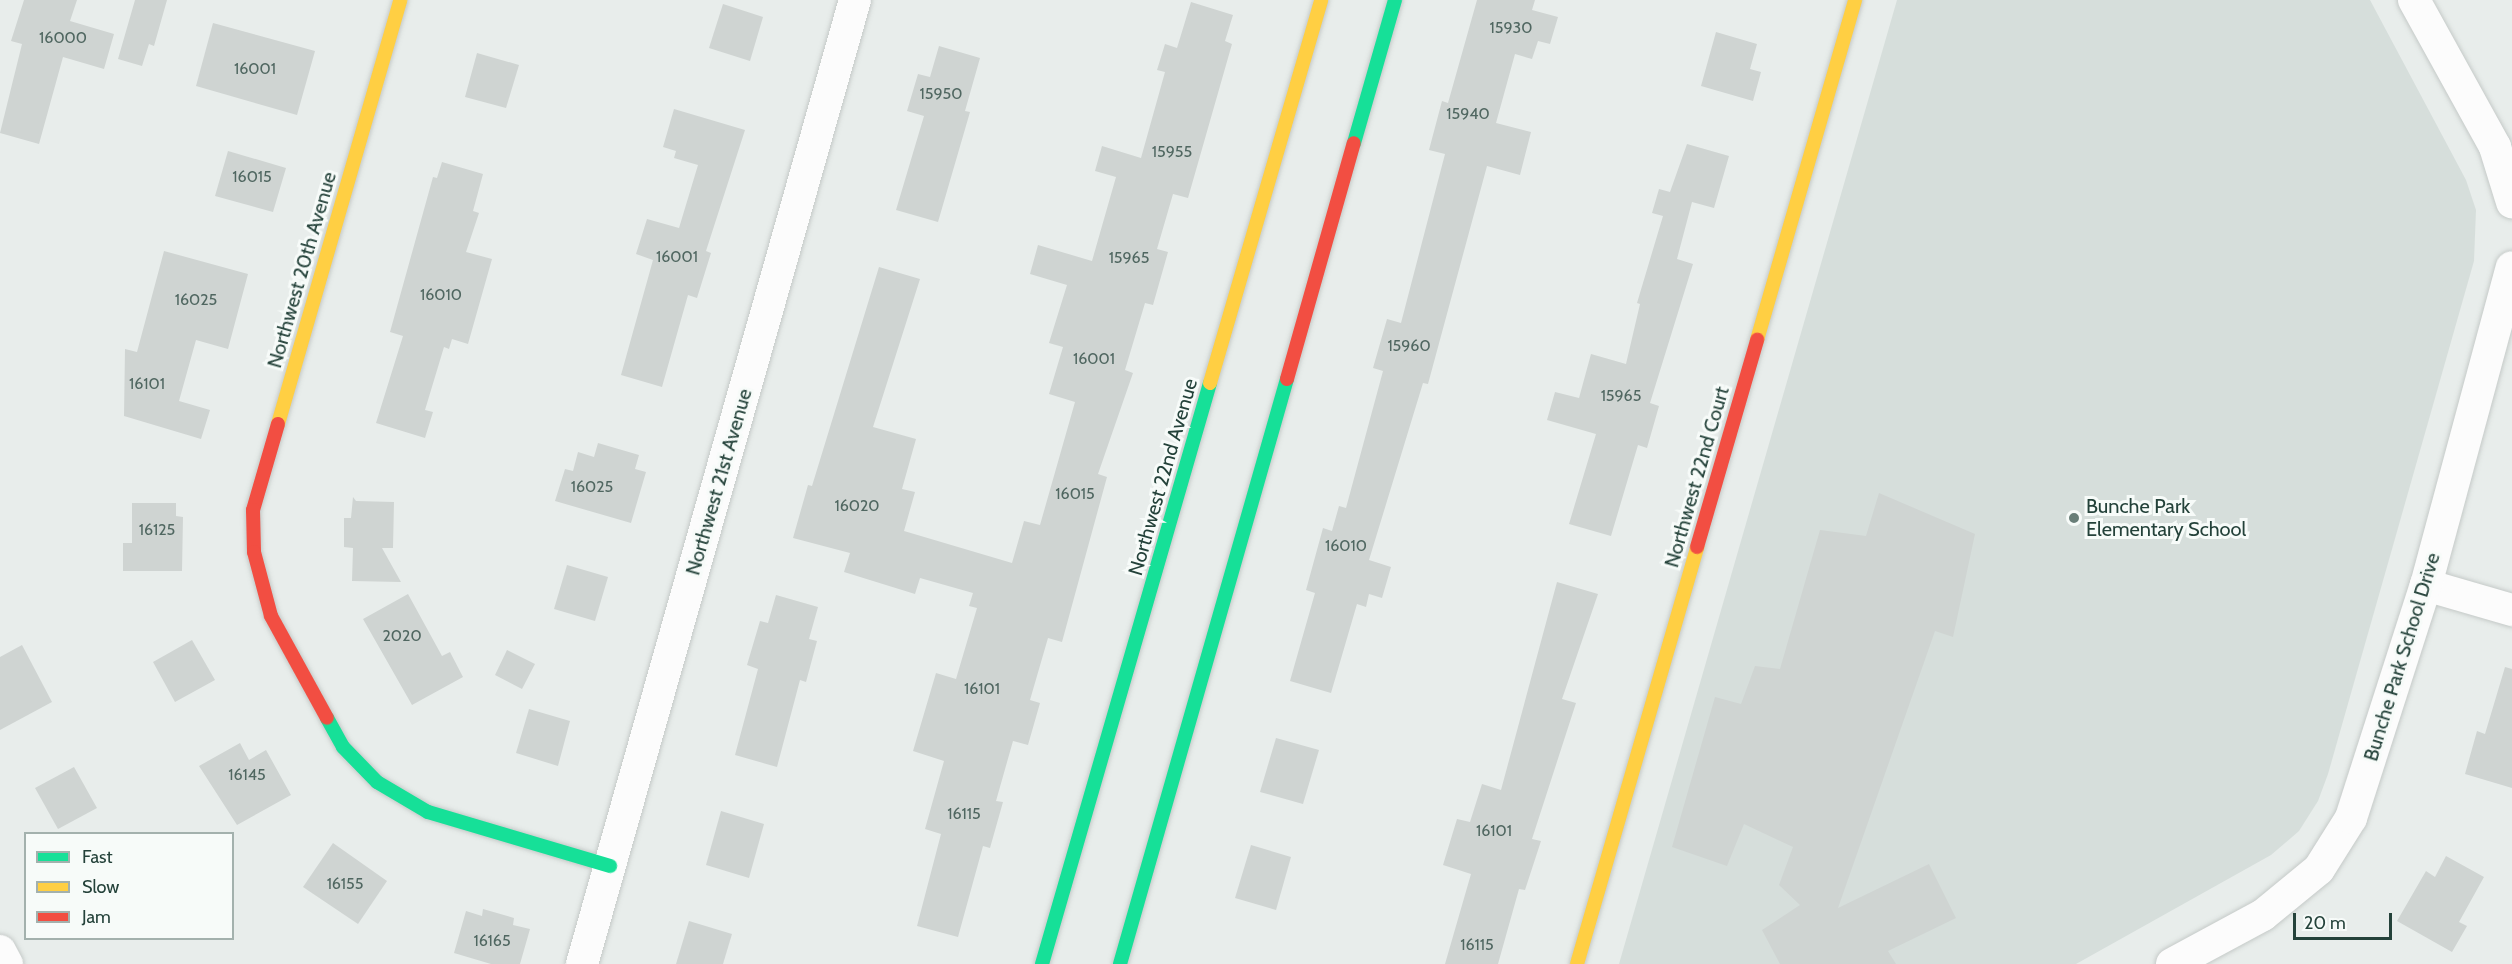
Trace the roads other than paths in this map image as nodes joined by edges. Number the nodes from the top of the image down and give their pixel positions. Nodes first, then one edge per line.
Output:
1 (400, 0) edge
2 (855, 0) edge
3 (1321, 0) edge
4 (1395, 0) edge
5 (1855, 0) edge
6 (2414, 0) edge
7 (2512, 202) edge
8 (2512, 267) edge
9 (2426, 585) junction
10 (2512, 610) edge
11 (610, 866) junction
12 (0, 951) edge
13 (7, 964) edge
14 (582, 964) edge
15 (1042, 964) edge
16 (1120, 964) edge
17 (1577, 964) edge
18 (2172, 964) edge

1 - 11 street, Northwest 20th Avenue
2 - 11 street, Northwest 21st Avenue
3 - 15 street, Northwest 22nd Avenue
4 - 16 street
5 - 17 street, Northwest 22nd Court
6 - 7 street
8 - 9 street, Bunche Park School Drive
9 - 10 street
9 - 18 street, Bunche Park School Drive
11 - 14 street, Northwest 21st Avenue
12 - 13 street

